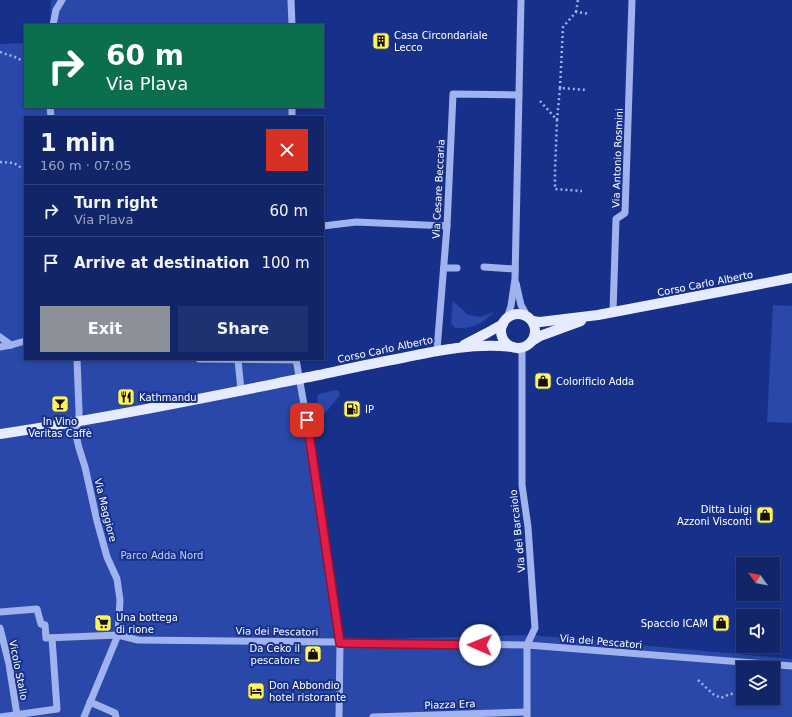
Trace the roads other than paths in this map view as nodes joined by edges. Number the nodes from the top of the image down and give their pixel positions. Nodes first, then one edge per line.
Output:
1 (62, 0) edge
2 (291, 0) edge
3 (521, 0) edge
4 (632, 0) edge
5 (54, 24) edge
6 (292, 24) edge
7 (518, 95) junction
8 (324, 226) edge
9 (447, 226) junction
10 (484, 267) dead end
11 (444, 268) junction
12 (457, 268) dead end
13 (515, 269) junction
14 (792, 278) edge
15 (515, 279) junction
16 (613, 312) junction
17 (598, 315) junction
18 (529, 319) junction
19 (505, 321) junction
20 (0, 337) edge
21 (24, 341) edge
22 (532, 341) junction
23 (11, 345) junction
24 (0, 347) edge
25 (460, 347) junction
26 (513, 347) junction
27 (437, 350) junction
28 (77, 360) edge
29 (223, 360) edge
30 (238, 360) edge
31 (296, 360) edge
32 (300, 378) junction
33 (240, 390) junction
34 (79, 420) junction
35 (0, 434) edge
36 (0, 612) edge
37 (0, 628) edge
38 (118, 635) junction
39 (52, 638) junction
40 (340, 643) junction
41 (527, 645) junction
42 (792, 666) edge
43 (90, 702) junction
44 (527, 714) edge
45 (17, 715) junction
46 (37, 715) edge
47 (0, 717) edge
48 (84, 717) edge
49 (116, 717) edge
50 (339, 717) edge
51 (373, 717) edge

1 - 5 street
2 - 6 street
3 - 7 street
4 - 16 street, Via Antonio Rosmini
7 - 9 street, Via Cesare Beccaria
7 - 13 street
8 - 9 street
9 - 11 street, Via Cesare Beccaria
10 - 13 street
11 - 12 street
11 - 27 street, Via Cesare Beccaria
13 - 15 street
14 - 16 main road, Corso Carlo Alberto
15 - 18 street
15 - 19 street
16 - 17 main road, Corso Carlo Alberto
17 - 18 main road, Corso Carlo Alberto
17 - 22 main road, Corso Carlo Alberto
18 - 19 main road
18 - 22 main road
19 - 25 main road, Corso Carlo Alberto
19 - 26 main road
20 - 23 street
21 - 23 street
22 - 26 main road
23 - 24 street
25 - 26 main road, Corso Carlo Alberto
25 - 27 main road, Corso Carlo Alberto
26 - 41 street, Via del Barcaiolo
27 - 32 main road, Corso Carlo Alberto
28 - 34 street, Via Maggiore
29 - 30 street
30 - 33 street
31 - 32 street
32 - 33 main road, Corso Carlo Alberto
32 - 40 street
33 - 34 main road, Corso Carlo Alberto
34 - 35 main road, Corso Carlo Alberto
34 - 38 street, Via Maggiore
36 - 39 street
37 - 45 street, Vicolo Stallo
38 - 39 street, Via dei Pescatori
38 - 40 street, Via dei Pescatori
38 - 43 street, Via Maggiore
39 - 46 street
40 - 41 street, Via dei Pescatori
40 - 50 street
41 - 42 street, Via dei Pescatori
41 - 44 street, Via del Barcaiolo
43 - 48 street, Via Maggiore
43 - 49 street
44 - 51 street, Piazza Era
45 - 46 street
45 - 47 street

